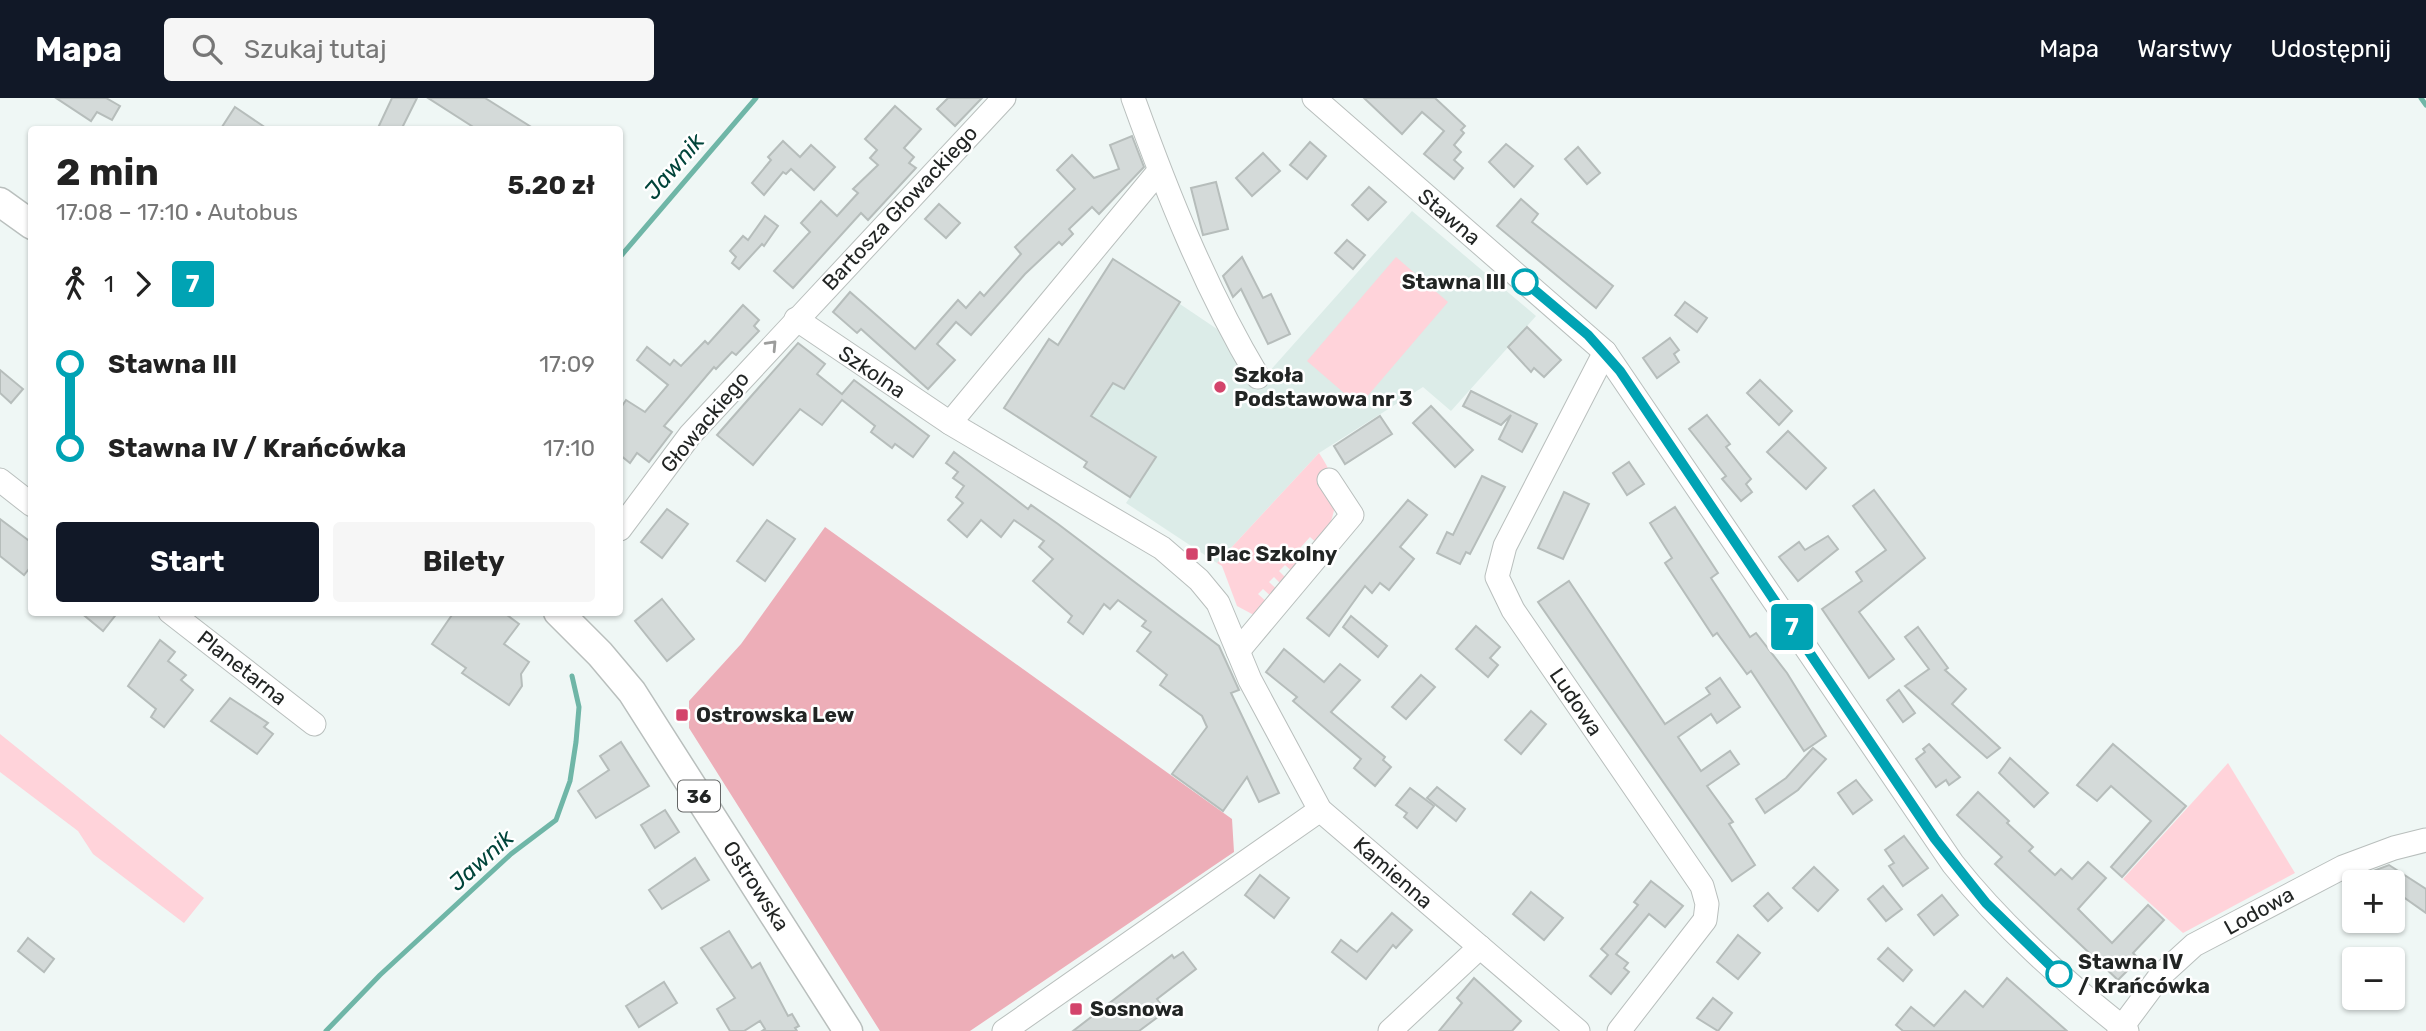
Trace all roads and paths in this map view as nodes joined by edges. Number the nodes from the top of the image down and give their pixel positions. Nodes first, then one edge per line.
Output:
1 (1004, 98) edge
2 (1133, 98) edge
3 (1314, 98) edge
4 (1160, 171) junction
5 (0, 202) edge
6 (28, 222) edge
7 (796, 319) junction
8 (1605, 352) junction
9 (1258, 377) dead end
10 (950, 423) junction
11 (0, 480) edge
12 (1329, 480) dead end
13 (28, 502) edge
14 (623, 525) edge
15 (175, 616) edge
16 (562, 616) edge
17 (1238, 651) junction
18 (314, 724) dead end
19 (1320, 810) junction
20 (2426, 840) edge
21 (1480, 947) junction
22 (2123, 1030) edge
23 (848, 1031) edge
24 (1004, 1031) edge
25 (1390, 1031) edge
26 (1578, 1031) edge
27 (1619, 1031) edge

1 - 7 street, Bartosza Głowackiego
2 - 4 street
3 - 8 street, Stawna
4 - 9 street
4 - 10 street
5 - 6 main road
7 - 10 street, Szkolna
14 -> 7 street, Głowackiego
8 - 22 street, Stawna
8 - 27 street, Ludowa
10 - 17 street, Szkolna
11 - 13 street
12 - 17 street
15 - 18 street, Planetarna
16 - 23 main road, Ostrowska / 36
17 - 19 street, Kamienna
19 - 21 street, Kamienna
19 - 24 street
20 - 22 street, Lodowa
21 - 25 street
21 - 26 street, Kamienna

